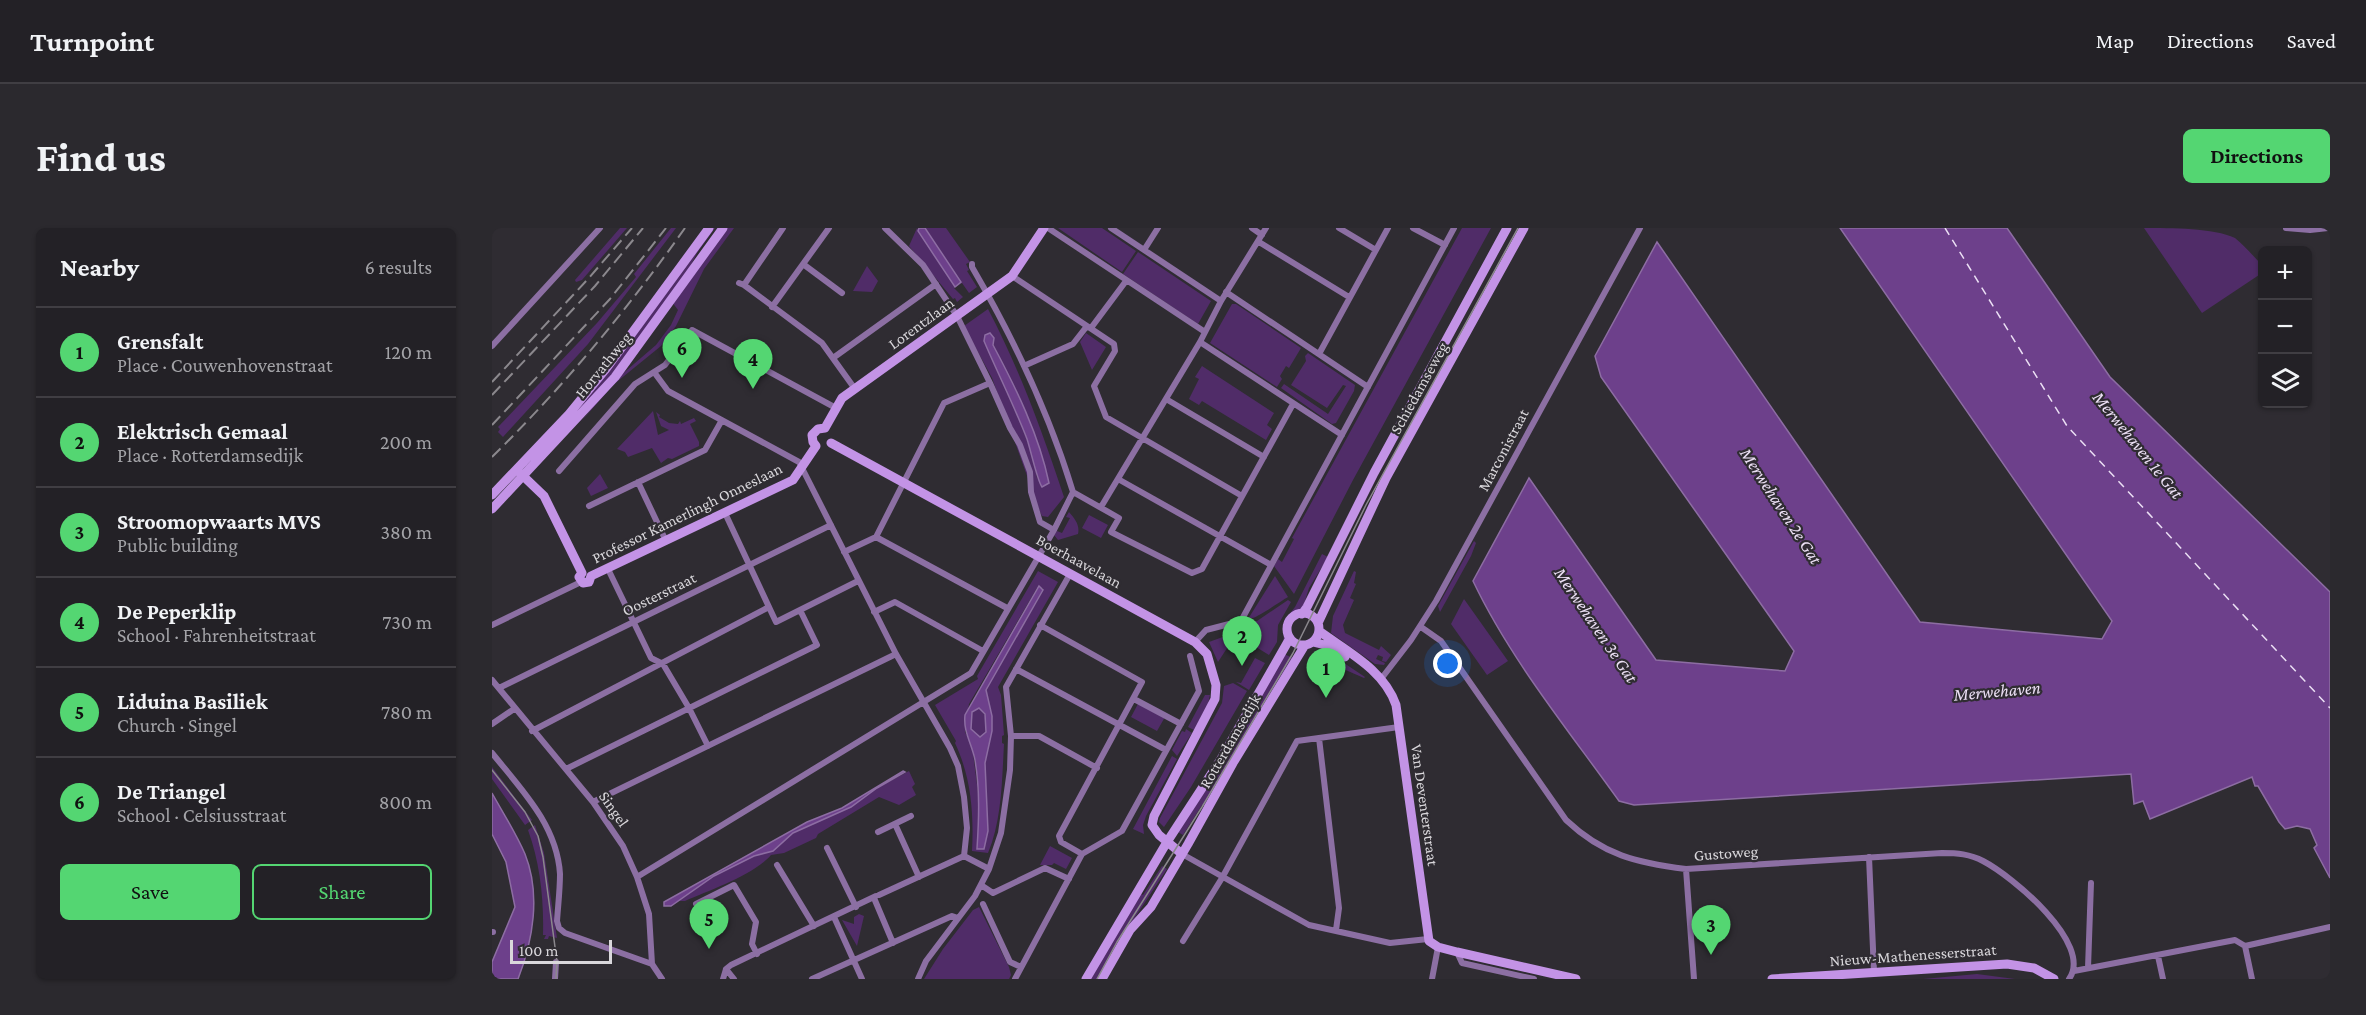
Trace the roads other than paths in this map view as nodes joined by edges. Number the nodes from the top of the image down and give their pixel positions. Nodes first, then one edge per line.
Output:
1 (600, 228) edge
2 (709, 228) edge
3 (723, 228) edge
4 (783, 228) edge
5 (829, 228) edge
6 (885, 228) edge
7 (1039, 228) edge
8 (1046, 228) edge
9 (1112, 228) edge
10 (1158, 228) edge
11 (1252, 228) edge
12 (1266, 228) edge
13 (1339, 228) edge
14 (1388, 228) edge
15 (1413, 228) edge
16 (1454, 228) edge
17 (1508, 228) edge
18 (1524, 228) edge
19 (1640, 228) edge
20 (2286, 228) edge
21 (2328, 228) edge
22 (1263, 235) junction
23 (1035, 241) junction
24 (1259, 242) junction
25 (1445, 245) junction
26 (1144, 250) junction
27 (1376, 250) junction
28 (803, 264) junction
29 (972, 264) dead end
30 (1012, 276) junction
31 (1126, 281) junction
32 (936, 284) junction
33 (1226, 292) junction
34 (842, 293) dead end
35 (987, 294) junction
36 (1349, 297) junction
37 (1221, 302) junction
38 (772, 307) junction
39 (957, 316) junction
40 (1089, 327) junction
41 (1204, 332) junction
42 (1200, 342) junction
43 (492, 346) edge
44 (1319, 354) junction
45 (833, 358) junction
46 (1026, 365) junction
47 (654, 372) junction
48 (990, 383) junction
49 (1368, 387) junction
50 (855, 388) junction
51 (1166, 399) junction
52 (1293, 404) junction
53 (836, 408) junction
54 (722, 420) junction
55 (825, 428) junction
56 (1342, 435) junction
57 (1142, 438) junction
58 (831, 443) junction
59 (816, 446) junction
60 (1264, 457) junction
61 (803, 468) junction
62 (559, 471) dead end
63 (520, 473) junction
64 (1118, 479) junction
65 (638, 482) junction
66 (904, 483) junction
67 (1073, 492) junction
68 (492, 495) edge
69 (1242, 496) junction
70 (589, 506) dead end
71 (1101, 507) junction
72 (492, 509) edge
73 (725, 513) junction
74 (831, 525) junction
75 (1054, 530) junction
76 (1220, 536) junction
77 (876, 537) junction
78 (666, 541) junction
79 (844, 552) junction
80 (1038, 556) junction
81 (749, 565) junction
82 (1271, 565) junction
83 (608, 568) junction
84 (1070, 574) junction
85 (584, 577) junction
86 (858, 581) junction
87 (769, 607) junction
88 (1007, 608) junction
89 (800, 610) junction
90 (874, 612) junction
91 (1302, 614) junction
92 (633, 622) junction
93 (492, 625) edge
94 (1040, 626) junction
95 (1319, 627) junction
96 (1420, 627) junction
97 (1290, 638) junction
98 (1195, 642) junction
99 (1309, 644) junction
100 (983, 651) junction
101 (896, 654) junction
102 (1190, 656) dead end
103 (663, 664) junction
104 (1016, 669) junction
105 (1381, 679) junction
106 (492, 680) edge
107 (499, 688) junction
108 (1134, 699) junction
109 (924, 702) junction
110 (689, 708) junction
111 (514, 709) junction
112 (492, 724) edge
113 (1180, 724) junction
114 (1120, 725) junction
115 (1399, 727) junction
116 (532, 731) junction
117 (1011, 736) junction
118 (1319, 738) junction
119 (708, 746) junction
120 (1166, 750) junction
121 (492, 753) edge
122 (1097, 768) junction
123 (566, 769) junction
124 (593, 802) junction
125 (911, 816) dead end
126 (895, 824) junction
127 (878, 832) dead end
128 (1167, 842) junction
129 (827, 848) dead end
130 (1082, 854) junction
131 (1182, 854) junction
132 (964, 856) junction
133 (1869, 857) junction
134 (777, 865) dead end
135 (989, 869) junction
136 (1686, 869) junction
137 (637, 877) junction
138 (919, 877) junction
139 (1222, 878) junction
140 (1069, 879) junction
141 (2091, 883) dead end
142 (981, 885) junction
143 (876, 896) junction
144 (696, 904) dead end
145 (983, 904) dead end
146 (856, 907) junction
147 (834, 917) junction
148 (958, 918) junction
149 (814, 926) junction
150 (2330, 927) edge
151 (1336, 930) junction
152 (1428, 939) junction
153 (1183, 941) dead end
154 (893, 943) junction
155 (2245, 946) junction
156 (1438, 947) junction
157 (1457, 952) junction
158 (757, 954) junction
159 (2158, 956) junction
160 (854, 959) junction
161 (556, 962) dead end
162 (651, 964) junction
163 (1021, 967) junction
164 (2088, 968) junction
165 (726, 969) junction
166 (2074, 971) junction
167 (1874, 972) junction
168 (555, 979) edge
169 (662, 979) edge
170 (723, 979) edge
171 (734, 979) edge
172 (812, 979) edge
173 (862, 979) edge
174 (918, 979) edge
175 (1015, 979) edge
176 (1086, 979) edge
177 (1102, 979) edge
178 (1432, 979) edge
179 (1534, 979) edge
180 (1576, 979) edge
181 (1694, 979) edge
182 (1772, 979) edge
183 (2054, 979) edge
184 (2069, 979) edge
185 (2163, 979) edge
186 (2252, 979) edge

1 - 43 street
2 - 63 main road, Horvathweg
3 - 63 main road, Horvathweg
4 - 38 street
5 - 28 street
6 - 32 street
7 - 23 main road, Lorentzlaan
8 - 23 main road, Lorentzlaan
8 - 31 street
9 - 26 street
10 - 26 street
11 - 22 street
12 - 22 street
13 - 27 street
14 - 27 street
15 - 25 street
16 - 25 street
17 - 91 main road, Schiedamseweg
18 - 95 main road, Schiedamseweg
19 - 96 street, Marconistraat
20 - 21 street
22 - 24 street
23 - 30 main road, Lorentzlaan
24 - 33 street
24 - 36 street
25 - 49 street
26 - 37 street
27 - 36 street
28 - 34 street
28 - 38 street
29 - 35 street
30 - 35 main road, Lorentzlaan
30 - 40 street
31 - 40 street
31 - 41 street
32 - 39 street
32 - 45 street
33 - 37 street
33 - 44 street
35 - 39 main road, Lorentzlaan
35 - 46 street
36 - 44 street
37 - 41 street
38 - 45 street
39 - 48 street
39 - 50 main road, Lorentzlaan
40 - 46 street
40 - 57 street
41 - 42 street
42 - 51 street
42 - 52 street
44 - 49 street
45 - 50 street
46 - 67 street
47 - 53 street
47 - 54 street
47 - 62 street
48 - 66 street
48 - 75 street
49 - 56 street
50 - 53 main road, Lorentzlaan
51 - 57 street
51 - 60 street
52 - 56 street
52 - 60 street
53 - 55 main road, Lorentzlaan
54 - 61 street
54 - 65 street
55 - 58 main road
55 - 59 main road
56 - 82 street
57 - 64 street
57 - 69 street
58 - 59 main road
58 - 66 main road, Boerhaavelaan
59 - 61 main road, Professor Kamerlingh Onneslaan
60 - 69 street
61 - 73 main road, Professor Kamerlingh Onneslaan
61 - 74 street
63 - 68 main road, Horvathweg
63 - 72 main road, Horvathweg
63 - 85 main road
64 - 71 street
64 - 76 street
65 - 70 street
65 - 78 street
66 - 77 street
66 - 80 main road, Boerhaavelaan
67 - 71 street
67 - 75 street
69 - 76 street
71 - 76 street
73 - 78 main road, Professor Kamerlingh Onneslaan
73 - 81 street
74 - 79 street
74 - 81 street, Oosterstraat
75 - 80 street
76 - 82 street
77 - 79 street
77 - 88 street
78 - 83 main road, Professor Kamerlingh Onneslaan
79 - 86 street
80 - 84 main road, Boerhaavelaan
80 - 88 street
81 - 87 street
81 - 92 street, Oosterstraat
82 - 98 street
83 - 85 main road, Professor Kamerlingh Onneslaan
83 - 92 street
84 - 94 street
84 - 98 main road, Boerhaavelaan
85 - 93 street, Professor Kamerlingh Onneslaan
86 - 89 street
86 - 90 street
87 - 89 street
87 - 103 street
88 - 100 street
89 - 110 street
90 - 100 street
90 - 101 street
91 - 95 main road
91 - 97 main road
92 - 103 street
92 - 107 street, Oosterstraat
94 - 104 street
94 - 108 street
95 - 99 main road
95 - 105 main road, Van Deventerstraat
96 - 105 street, Marconistraat
96 - 136 street, Gustoweg
97 - 99 main road
97 - 128 main road, Rotterdamsedijk
98 - 128 main road, Rotterdamsedijk
99 - 105 main road
99 - 131 main road, Rotterdamsedijk
100 - 109 street
101 - 109 street
101 - 119 street
102 - 113 street
103 - 110 street
103 - 116 street
104 - 114 street
104 - 117 street
105 - 115 main road, Van Deventerstraat
106 - 107 street, Singel
107 - 111 street, Singel
108 - 113 street
108 - 114 street
109 - 132 street
109 - 137 street
110 - 119 street
110 - 123 street
111 - 112 street
111 - 116 street, Singel
113 - 120 street
114 - 120 street
114 - 122 street
115 - 118 street
115 - 152 main road, Van Deventerstraat
116 - 123 street, Singel
117 - 122 street
117 - 135 street
118 - 139 street
118 - 151 street
119 - 124 street
120 - 130 street
121 - 162 street
122 - 130 street
123 - 124 street, Singel
124 - 137 street, Singel
125 - 126 street
126 - 127 street
126 - 138 street
128 - 131 main road, Rotterdamsedijk
128 - 176 main road, Rotterdamsedijk
129 - 146 street
130 - 140 street
131 - 139 street
131 - 177 main road, Rotterdamsedijk
132 - 135 street
132 - 138 street
133 - 136 street, Gustoweg
133 - 166 street, Gustoweg
133 - 167 street
134 - 149 street
135 - 142 street
136 - 181 street
137 - 162 street, Singel
138 - 143 street
139 - 151 street
139 - 153 street
140 - 142 street
140 - 163 street
141 - 164 street
142 - 148 street
143 - 146 street
143 - 154 street
144 - 158 street
145 - 163 street
146 - 147 street
147 - 149 street
147 - 160 street
148 - 154 street
148 - 174 street
149 - 158 street
150 - 155 street
151 - 152 street
152 - 156 main road
154 - 160 street
155 - 159 street
155 - 186 street
156 - 157 main road
156 - 178 street
157 - 179 street
157 - 180 main road
158 - 165 street
159 - 164 street
159 - 185 street
160 - 172 street
160 - 173 street
161 - 168 street
162 - 169 street
163 - 175 street
164 - 166 street
165 - 170 street
165 - 171 street
166 - 184 street
167 - 182 main road, Nieuw-Mathenesserstraat
167 - 183 main road, Nieuw-Mathenesserstraat

